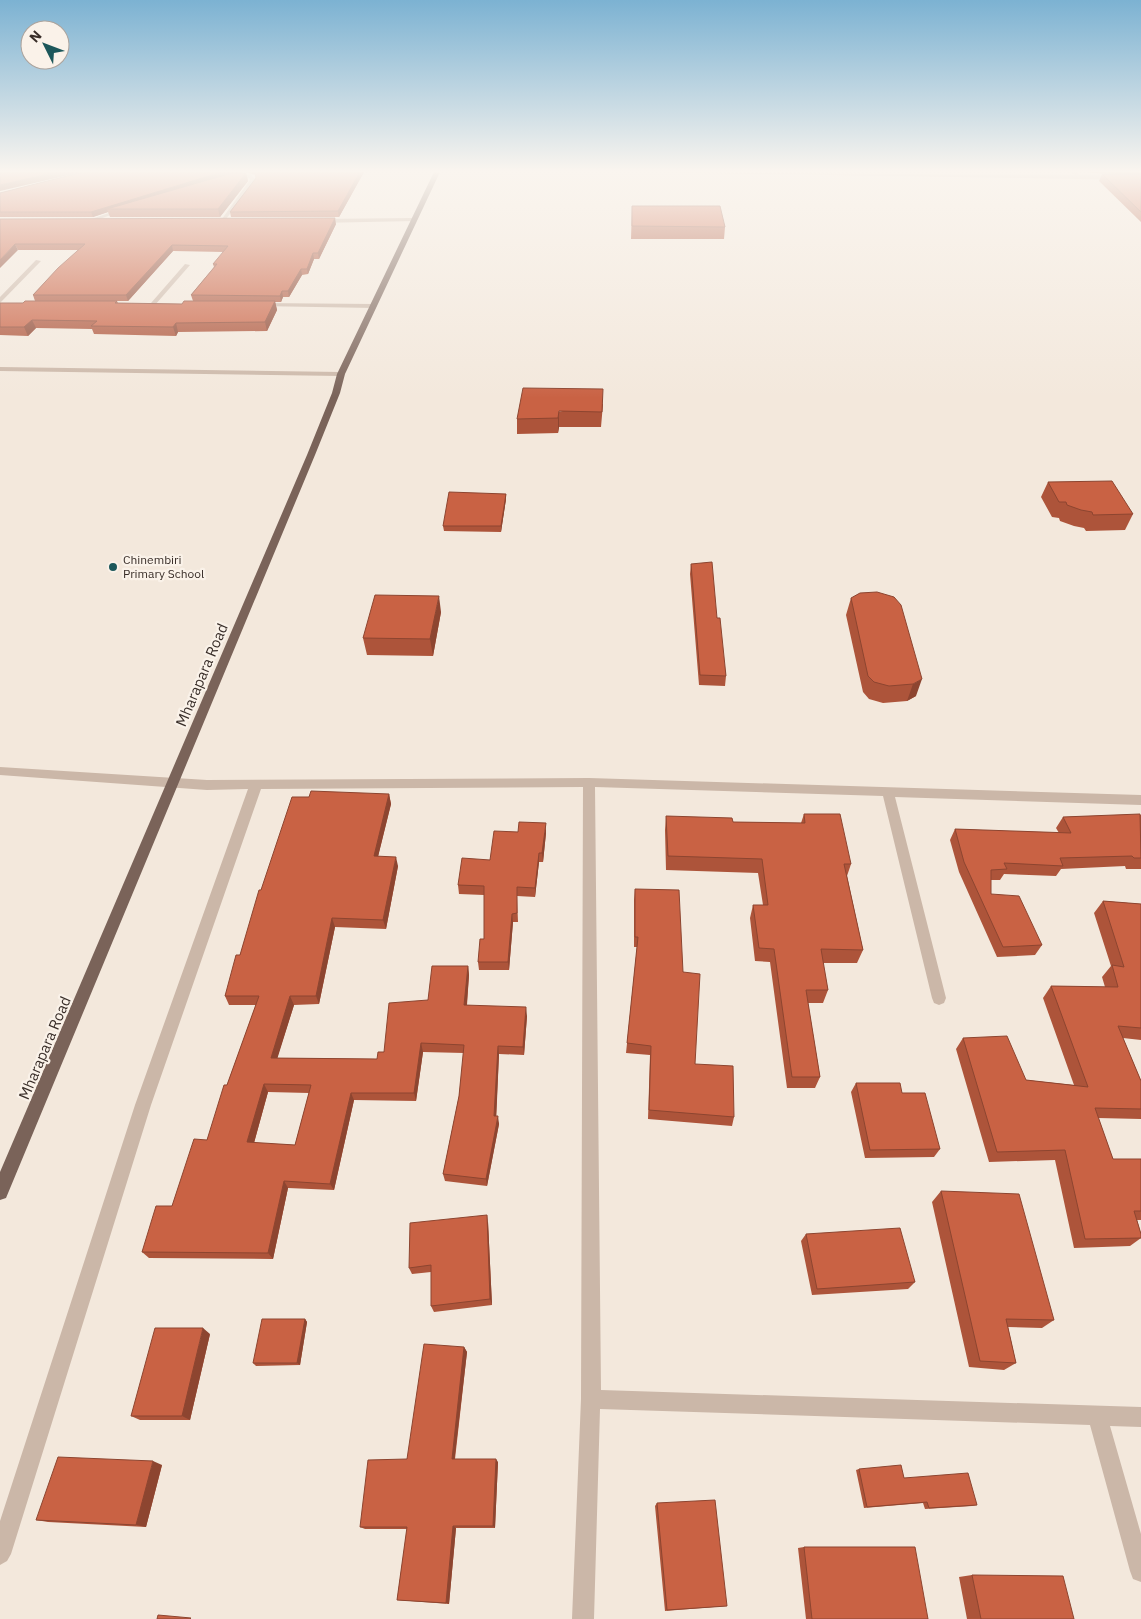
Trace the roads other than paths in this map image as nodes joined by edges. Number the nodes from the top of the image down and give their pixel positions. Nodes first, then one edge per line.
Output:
1 (401, 248) edge
2 (38, 262) dead end
3 (187, 265) dead end
4 (0, 301) edge
5 (144, 304) edge
6 (153, 304) junction
7 (163, 304) edge
8 (0, 305) edge
9 (10, 305) edge
10 (249, 305) edge
11 (374, 306) junction
12 (0, 369) edge
13 (341, 374) junction
14 (0, 771) edge
15 (589, 782) junction
16 (172, 784) junction
17 (256, 785) junction
18 (888, 792) junction
19 (1141, 800) edge
20 (939, 998) dead end
21 (0, 1192) edge
22 (591, 1399) junction
23 (1098, 1417) junction
24 (1141, 1417) edge
25 (0, 1554) edge
26 (1141, 1571) edge
27 (584, 1619) edge

1 - 11 main road, Mharapara Road
2 - 4 street
3 - 6 street
5 - 6 street
6 - 7 street
8 - 9 street
10 - 11 street
11 - 13 main road, Mharapara Road
12 - 13 street
13 - 16 main road, Mharapara Road
14 - 16 street
15 - 17 street
15 - 18 street
15 - 22 street
16 - 17 street
16 - 21 main road, Mharapara Road
17 - 25 street
18 - 19 street
18 - 20 street
22 - 23 street
22 - 27 street
23 - 24 street
23 - 26 street

